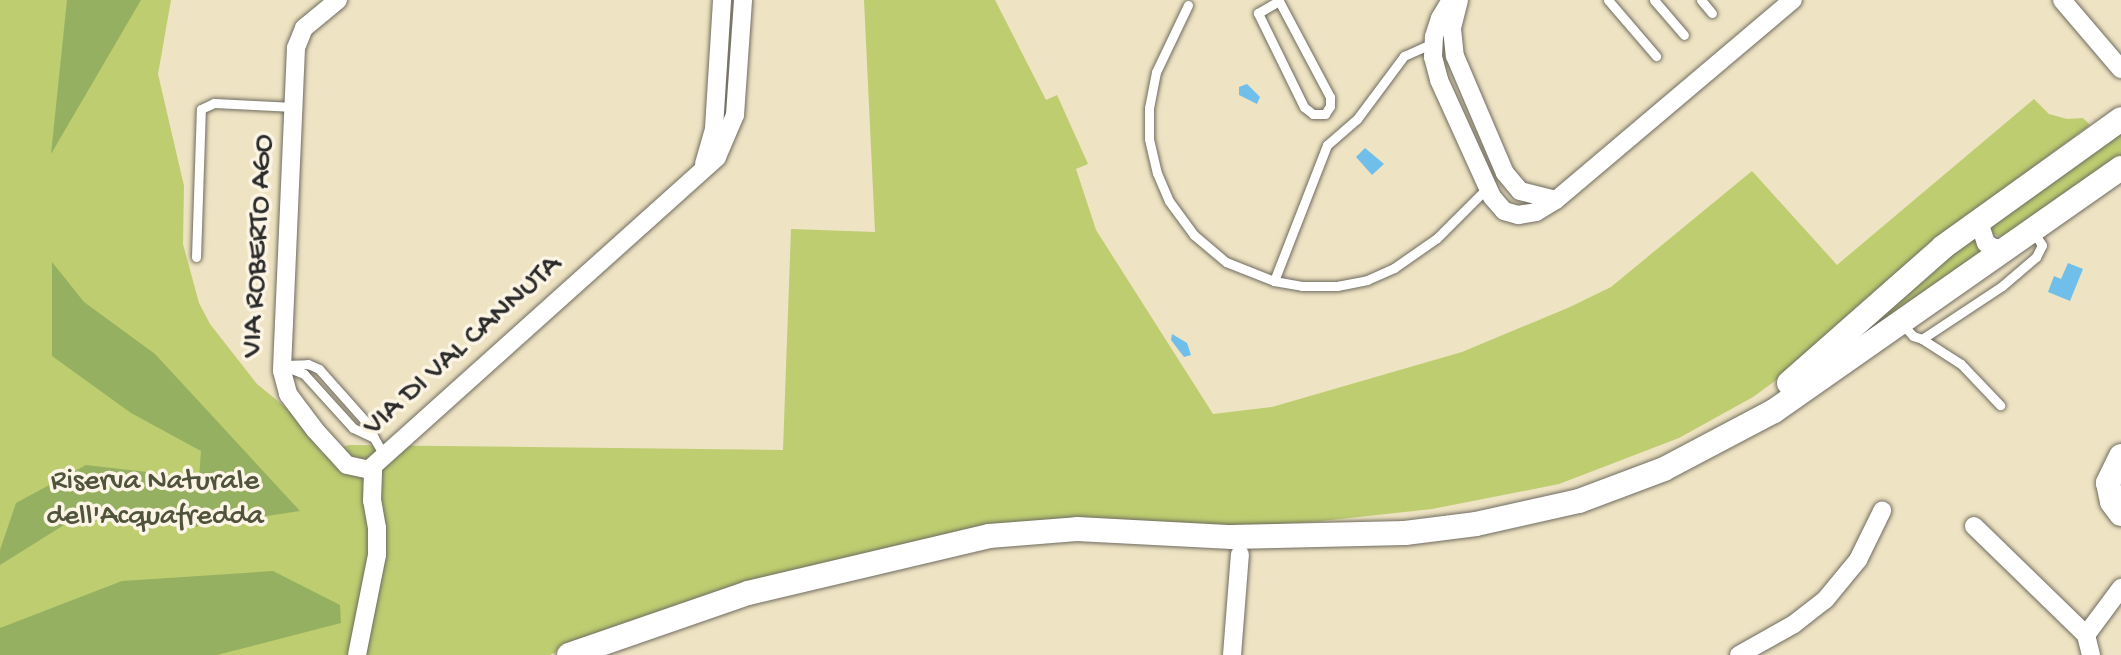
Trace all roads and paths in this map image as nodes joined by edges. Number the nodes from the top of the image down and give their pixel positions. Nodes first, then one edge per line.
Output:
1 (338, 0) edge
2 (722, 0) edge
3 (743, 0) edge
4 (1451, 0) edge
5 (1459, 0) edge
6 (1608, 0) edge
7 (1654, 0) edge
8 (1701, 0) edge
9 (1793, 0) edge
10 (2062, 0) edge
11 (1279, 1) edge
12 (1188, 5) dead end
13 (1712, 13) dead end
14 (1684, 35) dead end
15 (1433, 43) junction
16 (1656, 56) dead end
17 (2121, 69) edge
18 (294, 107) junction
19 (2121, 119) edge
20 (2121, 168) edge
21 (699, 173) junction
22 (1488, 187) junction
23 (1556, 200) junction
24 (1983, 216) junction
25 (2032, 230) junction
26 (2007, 248) junction
27 (196, 257) dead end
28 (1274, 281) junction
29 (1900, 322) junction
30 (1922, 339) junction
31 (282, 365) junction
32 (2000, 405) dead end
33 (379, 447) junction
34 (2121, 456) edge
35 (371, 470) junction
36 (1882, 511) dead end
37 (2121, 514) edge
38 (1974, 526) dead end
39 (1340, 532) junction
40 (1240, 554) dead end
41 (2121, 588) edge
42 (2086, 635) junction
43 (357, 655) edge
44 (569, 655) edge
45 (1232, 655) edge
46 (1739, 655) edge
47 (2091, 655) edge

1 - 18 street, VIA ROBERTO AGO
2 - 21 street, VIA DI VAL CANNUTA
3 - 21 street, VIA DI VAL CANNUTA
4 - 15 street
5 - 23 street
6 - 16 lane
7 - 14 lane
8 - 13 lane
9 - 23 street
10 - 17 street
11 - 11 lane
12 - 28 lane
15 - 22 street
15 - 28 lane
18 - 27 lane
18 - 31 street, VIA ROBERTO AGO
19 - 24 street
20 - 25 street
21 - 33 street, VIA DI VAL CANNUTA
22 - 23 street
22 - 28 lane
24 - 26 street
24 - 39 street
25 - 26 street
25 - 30 lane
26 - 29 street
29 - 30 lane
29 - 39 street
30 - 32 lane
31 - 33 lane
31 - 33 lane
31 - 35 street, VIA ROBERTO AGO
33 - 35 street, VIA DI VAL CANNUTA
34 - 37 street
35 - 43 street, VIA DI VAL CANNUTA
36 - 46 street
38 - 42 street
39 - 44 street
40 - 45 street
41 - 42 street
42 - 47 street

